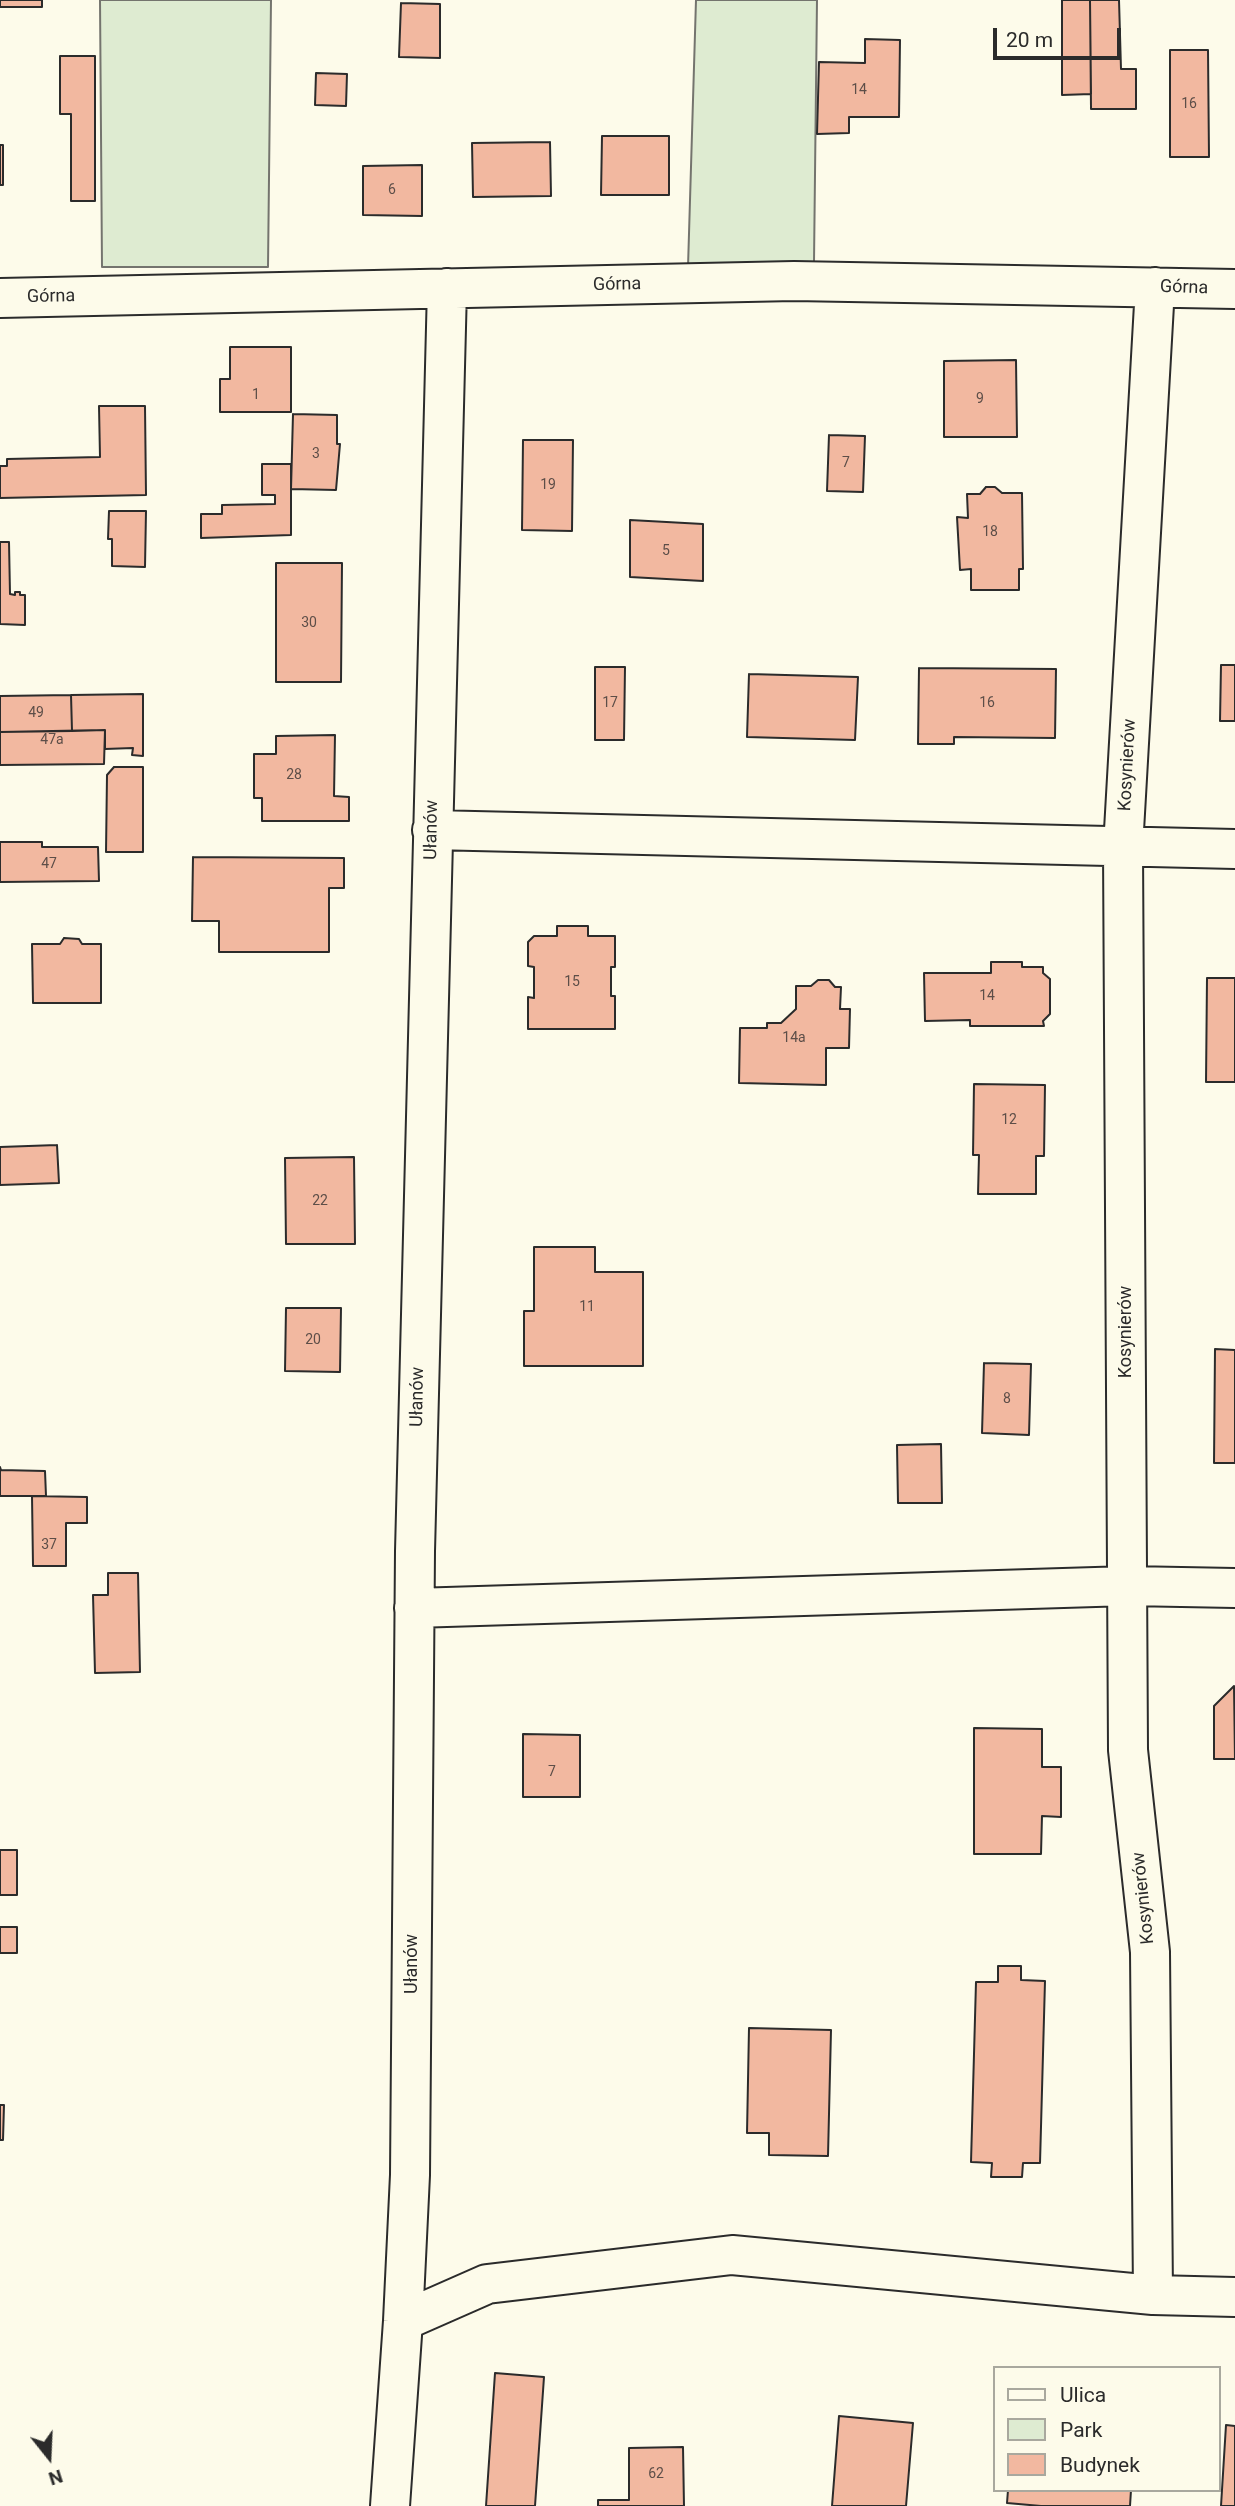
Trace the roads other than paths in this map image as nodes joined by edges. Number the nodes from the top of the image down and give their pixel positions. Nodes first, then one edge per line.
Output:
1 (1155, 287) junction
2 (447, 288) junction
3 (1235, 289) edge
4 (0, 298) edge
5 (432, 830) junction
6 (1124, 848) junction
7 (1235, 849) edge
8 (1128, 1586) junction
9 (1235, 1588) edge
10 (414, 1608) junction
11 (1153, 2295) junction
12 (1235, 2297) edge
13 (403, 2321) junction
14 (390, 2506) edge

1 - 2 street, Górna
1 - 3 street, Górna
1 - 6 street, Kosynierów
2 - 4 street, Górna
2 - 5 street, Ułanów
5 - 6 street
5 - 10 street, Ułanów
6 - 7 street
6 - 8 street, Kosynierów
8 - 9 street
8 - 10 street
8 - 11 street, Kosynierów
10 - 13 street, Ułanów
11 - 12 street
11 - 13 street
13 - 14 street, Ułanów

